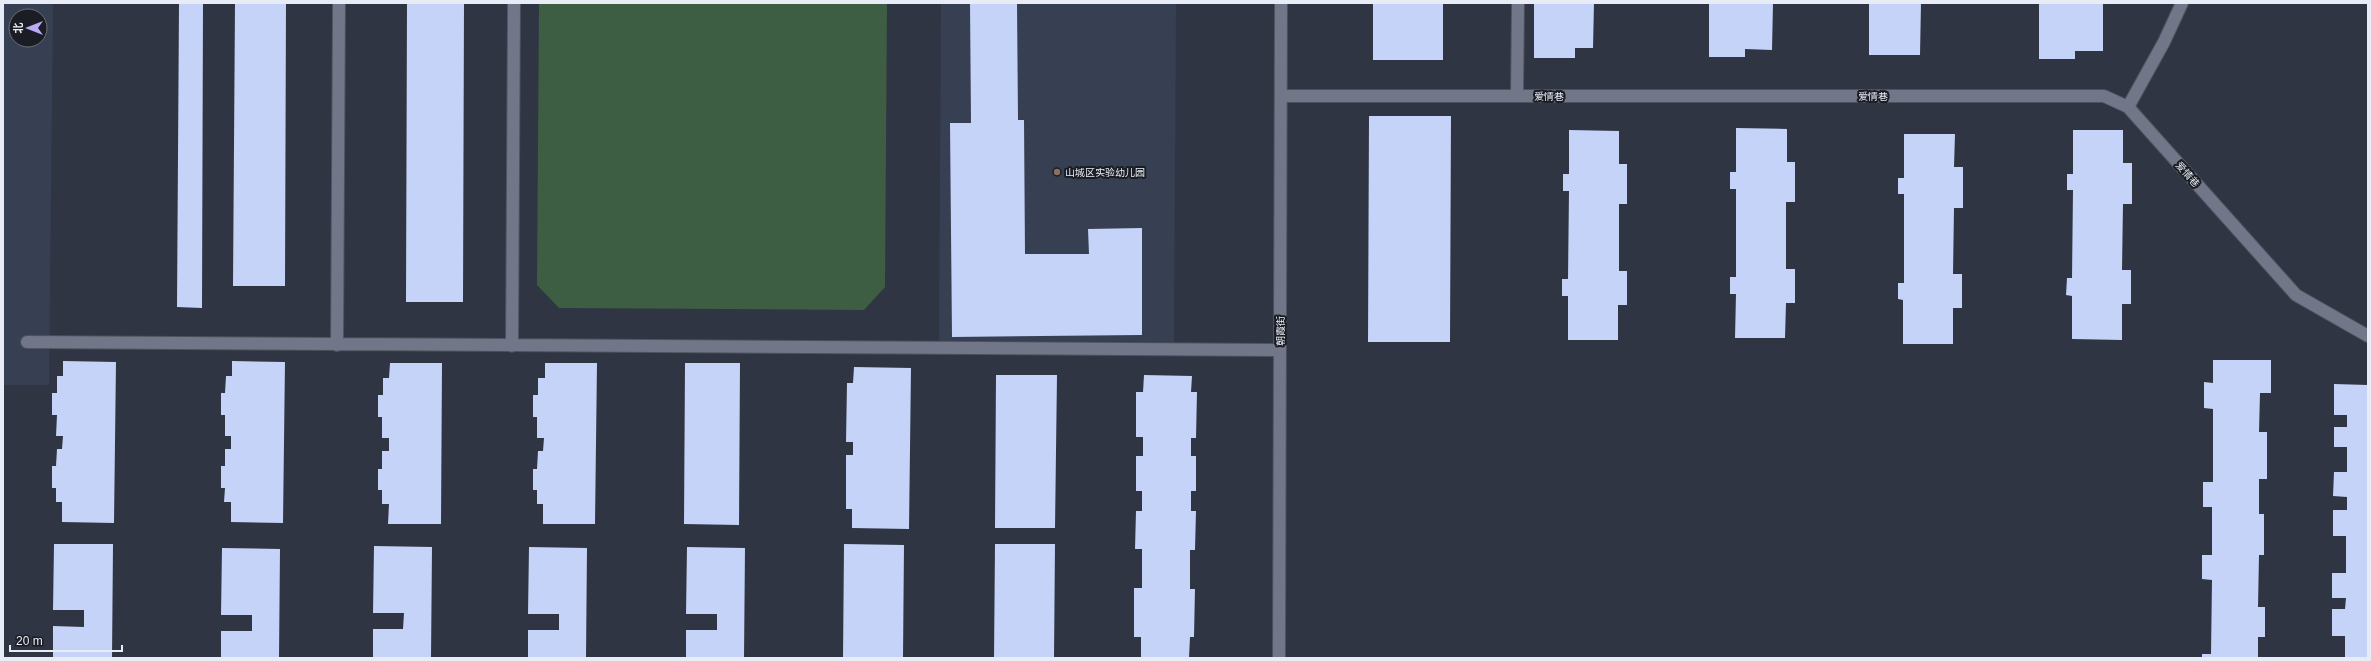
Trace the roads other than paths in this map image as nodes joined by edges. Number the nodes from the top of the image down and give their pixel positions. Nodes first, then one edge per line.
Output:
1 (339, 3) edge
2 (514, 3) edge
3 (1281, 3) edge
4 (1518, 3) edge
5 (2182, 3) edge
6 (1281, 96) junction
7 (1517, 96) junction
8 (2128, 107) junction
9 (2368, 336) edge
10 (27, 342) dead end
11 (337, 344) junction
12 (512, 346) junction
13 (1280, 350) junction
14 (1279, 658) edge

1 - 11 street
2 - 12 street
3 - 6 street, 朝霞街
4 - 7 street
5 - 8 street
6 - 7 street, 爱情巷
6 - 13 street, 朝霞街
7 - 8 street, 爱情巷
8 - 9 street, 爱情巷
10 - 11 street
11 - 12 street
12 - 13 street
13 - 14 street, 朝霞街

